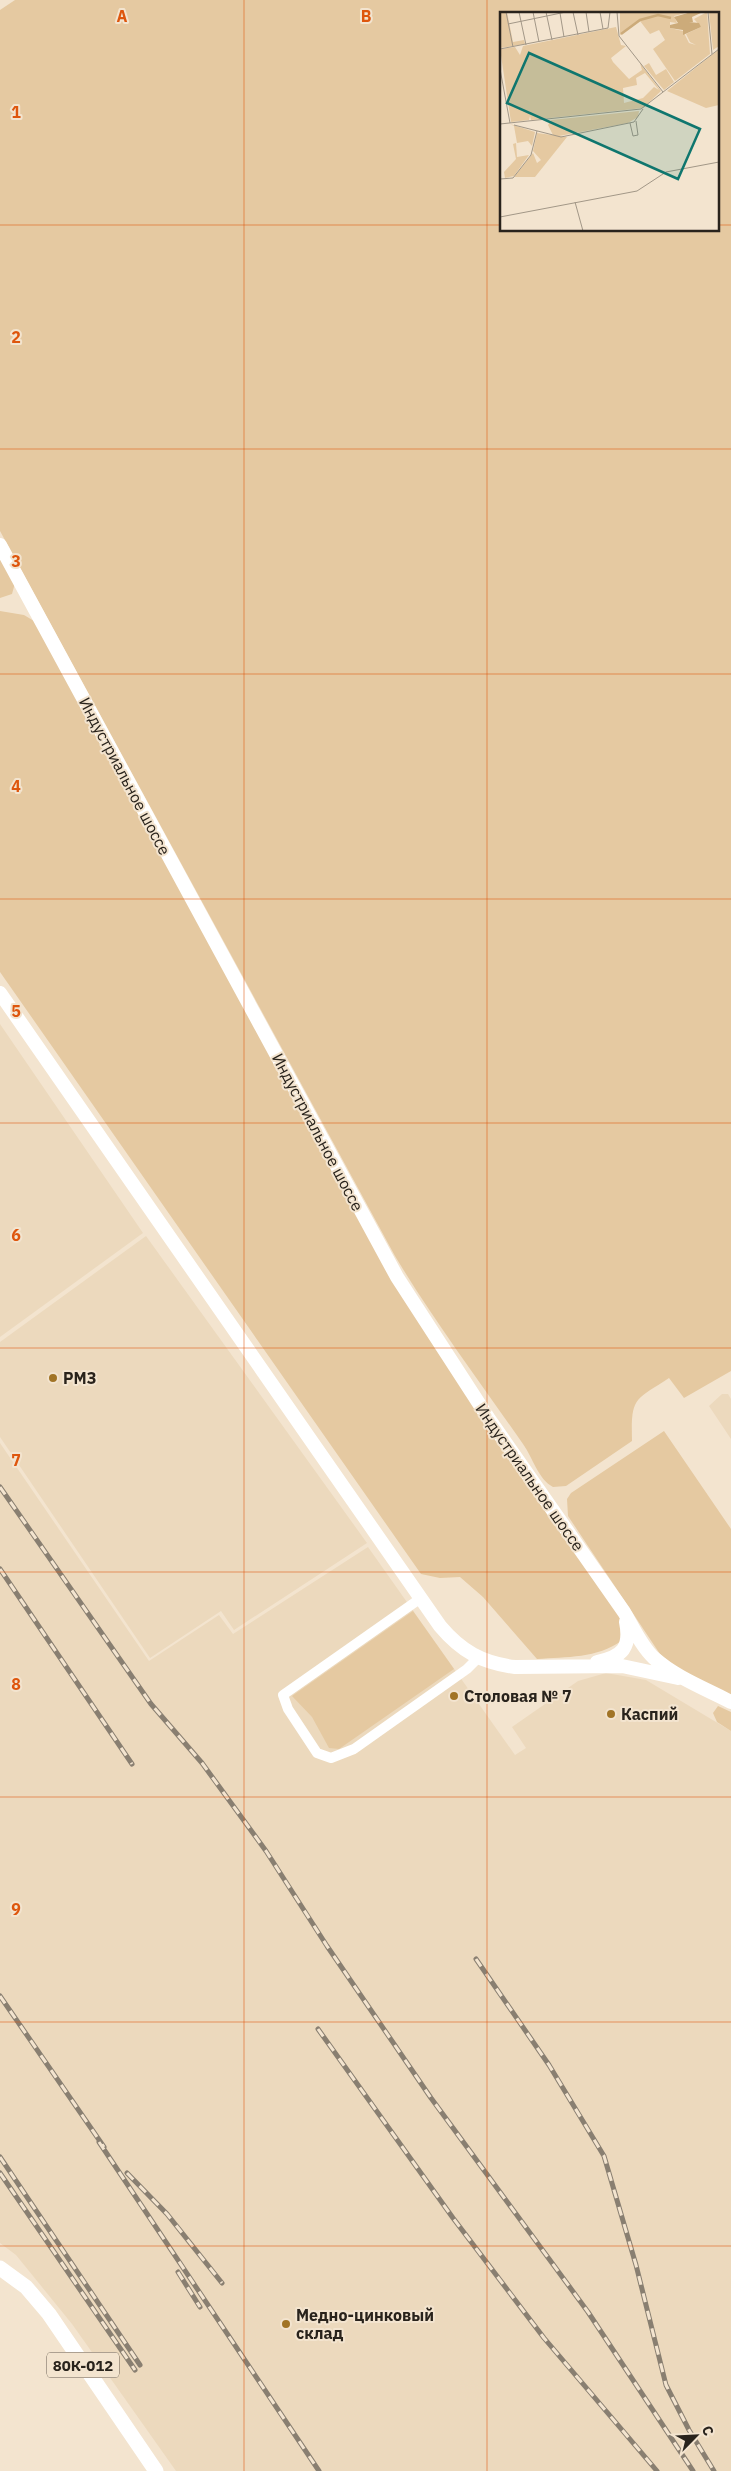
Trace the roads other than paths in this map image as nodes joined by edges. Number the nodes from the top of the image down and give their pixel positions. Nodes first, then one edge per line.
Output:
1 (0, 545) edge
2 (0, 993) edge
3 (421, 1598) junction
4 (624, 1612) junction
5 (478, 1658) junction
6 (575, 1666) junction
7 (691, 1681) junction
8 (731, 1702) edge
9 (0, 2268) edge
10 (156, 2471) edge

1 - 4 main road, Индустриальное шоссе
2 - 3 main road, Индустриальное шоссе
3 - 5 main road, Индустриальное шоссе
3 - 5 street
4 - 6 main road
4 - 7 main road, Индустриальное шоссе
5 - 6 main road, Индустриальное шоссе
6 - 7 main road, Индустриальное шоссе
7 - 8 main road, Индустриальное шоссе
9 - 10 main road, 80К-012

